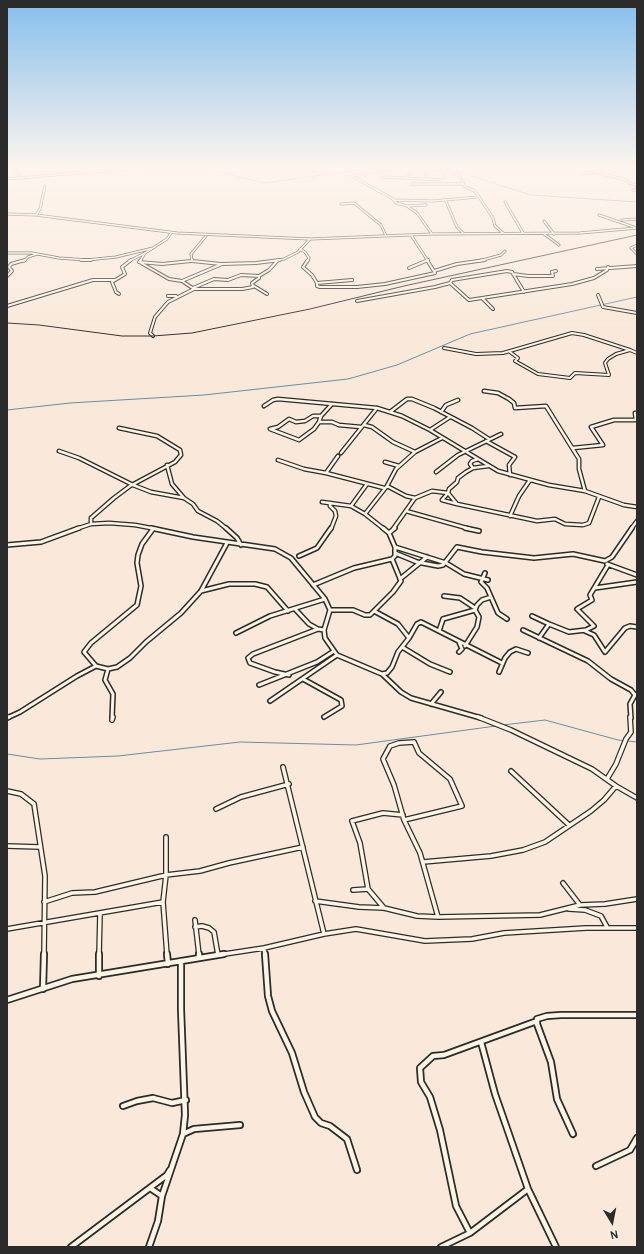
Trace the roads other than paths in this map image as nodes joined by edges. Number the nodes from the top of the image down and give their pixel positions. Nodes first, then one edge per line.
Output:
1 (112, 225) edge
2 (380, 225) edge
3 (425, 225) edge
4 (456, 225) edge
5 (495, 225) edge
6 (519, 225) edge
7 (547, 225) edge
8 (626, 225) edge
9 (636, 228) edge
10 (171, 232) junction
11 (523, 233) junction
12 (432, 234) junction
13 (464, 234) junction
14 (503, 234) junction
15 (544, 234) junction
16 (554, 234) junction
17 (206, 235) junction
18 (411, 235) junction
19 (386, 236) junction
20 (310, 239) junction
21 (559, 245) dead end
22 (637, 245) edge
23 (153, 248) junction
24 (300, 249) junction
25 (505, 251) dead end
26 (7, 253) edge
27 (145, 253) junction
28 (37, 254) junction
29 (637, 254) edge
30 (278, 260) junction
31 (428, 260) junction
32 (191, 261) junction
33 (141, 263) junction
34 (222, 264) junction
35 (637, 266) edge
36 (608, 267) junction
37 (410, 268) dead end
38 (597, 269) dead end
39 (556, 270) dead end
40 (434, 271) junction
41 (513, 274) junction
42 (7, 276) edge
43 (259, 276) junction
44 (115, 280) junction
45 (352, 280) dead end
46 (182, 281) junction
47 (317, 283) junction
48 (450, 283) junction
49 (254, 286) junction
50 (194, 289) junction
51 (524, 292) junction
52 (119, 294) dead end
53 (267, 294) dead end
54 (598, 295) dead end
55 (168, 296) dead end
56 (178, 296) junction
57 (482, 298) junction
58 (357, 301) dead end
59 (7, 306) edge
60 (493, 309) dead end
61 (637, 313) edge
62 (152, 336) dead end
63 (444, 348) dead end
64 (630, 350) junction
65 (510, 352) junction
66 (637, 353) edge
67 (484, 391) dead end
68 (458, 400) dead end
69 (332, 404) junction
70 (264, 406) dead end
71 (377, 408) junction
72 (390, 412) junction
73 (441, 412) junction
74 (637, 413) edge
75 (321, 416) junction
76 (450, 417) junction
77 (636, 420) edge
78 (319, 422) junction
79 (363, 426) junction
80 (119, 428) dead end
81 (430, 430) junction
82 (501, 434) dead end
83 (442, 438) junction
84 (487, 440) junction
85 (573, 448) junction
86 (59, 451) dead end
87 (465, 451) junction
88 (341, 452) dead end
89 (415, 452) junction
90 (338, 456) dead end
91 (478, 458) junction
92 (278, 460) dead end
93 (384, 462) dead end
94 (167, 465) junction
95 (399, 466) junction
96 (490, 466) junction
97 (473, 468) junction
98 (436, 472) dead end
99 (326, 473) junction
100 (510, 475) junction
101 (530, 480) junction
102 (367, 484) junction
103 (133, 485) junction
104 (386, 487) junction
105 (585, 491) junction
106 (448, 493) junction
107 (599, 497) junction
108 (184, 498) junction
109 (415, 498) junction
110 (322, 502) dead end
111 (330, 503) junction
112 (457, 504) junction
113 (352, 506) junction
114 (637, 507) edge
115 (406, 511) junction
116 (366, 514) junction
117 (510, 516) junction
118 (637, 521) edge
119 (91, 524) junction
120 (153, 529) junction
121 (479, 531) dead end
122 (389, 533) junction
123 (227, 543) junction
124 (7, 545) edge
125 (241, 545) junction
126 (394, 547) junction
127 (395, 553) junction
128 (299, 556) dead end
129 (427, 557) junction
130 (392, 559) junction
131 (605, 561) junction
132 (420, 563) junction
133 (446, 563) junction
134 (608, 565) junction
135 (485, 573) dead end
136 (637, 575) edge
137 (400, 579) junction
138 (482, 579) junction
139 (488, 580) dead end
140 (637, 582) edge
141 (313, 585) junction
142 (595, 588) junction
143 (201, 591) junction
144 (444, 596) dead end
145 (491, 597) junction
146 (325, 599) junction
147 (295, 609) junction
148 (475, 609) junction
149 (330, 610) junction
150 (288, 611) junction
151 (374, 611) junction
152 (532, 616) dead end
153 (507, 619) dead end
154 (549, 624) junction
155 (637, 627) edge
156 (318, 629) junction
157 (324, 630) junction
158 (523, 630) dead end
159 (584, 630) junction
160 (439, 631) junction
161 (236, 633) dead end
162 (409, 638) junction
163 (539, 638) junction
164 (459, 642) junction
165 (402, 646) junction
166 (465, 646) junction
167 (334, 651) junction
168 (459, 652) dead end
169 (528, 653) dead end
170 (336, 655) junction
171 (502, 663) junction
172 (96, 666) junction
173 (108, 669) junction
174 (450, 672) dead end
175 (499, 672) dead end
176 (382, 674) junction
177 (289, 675) junction
178 (303, 679) junction
179 (259, 685) dead end
180 (441, 692) dead end
181 (636, 694) edge
182 (270, 702) dead end
183 (431, 704) junction
184 (324, 717) dead end
185 (7, 718) edge
186 (112, 720) dead end
187 (283, 767) dead end
188 (511, 770) dead end
189 (606, 779) junction
190 (289, 784) junction
191 (616, 786) junction
192 (7, 791) edge
193 (637, 798) edge
194 (216, 809) dead end
195 (404, 818) junction
196 (569, 825) junction
197 (166, 837) dead end
198 (7, 846) edge
199 (40, 847) junction
200 (303, 847) junction
201 (423, 862) junction
202 (166, 875) junction
203 (563, 883) dead end
204 (368, 889) junction
205 (353, 890) dead end
206 (637, 899) edge
207 (315, 901) junction
208 (44, 902) junction
209 (163, 902) junction
210 (580, 905) junction
211 (384, 908) junction
212 (564, 909) junction
213 (100, 914) junction
214 (438, 917) junction
215 (195, 920) dead end
216 (45, 924) junction
217 (196, 927) junction
218 (607, 927) junction
219 (637, 928) edge
220 (7, 929) edge
221 (324, 934) junction
222 (264, 948) junction
223 (218, 955) junction
224 (199, 958) junction
225 (181, 961) junction
226 (168, 964) junction
227 (99, 976) junction
228 (43, 989) junction
229 (7, 1000) edge
230 (637, 1015) edge
231 (537, 1021) junction
232 (481, 1042) junction
233 (186, 1100) junction
234 (123, 1106) dead end
235 (240, 1125) dead end
236 (183, 1134) junction
237 (573, 1134) dead end
238 (637, 1138) edge
239 (173, 1165) junction
240 (596, 1166) dead end
241 (357, 1170) dead end
242 (150, 1188) junction
243 (528, 1189) junction
244 (162, 1196) junction
245 (470, 1233) junction
246 (71, 1247) edge
247 (149, 1247) edge
248 (441, 1247) edge
249 (556, 1247) edge

1 - 10 street
2 - 19 street
3 - 12 street
4 - 13 street
5 - 14 street
6 - 11 street
7 - 16 street
8 - 9 street
9 - 16 street
10 - 17 street
10 - 23 street
11 - 14 street
11 - 15 street
12 - 13 street
12 - 18 street
13 - 14 street
15 - 16 street
15 - 21 street
17 - 20 street
17 - 32 street
18 - 19 street
18 - 31 street
19 - 20 street
20 - 24 street
22 - 29 street
23 - 27 street
23 - 28 street
24 - 30 street
24 - 47 street
25 - 40 street
26 - 28 street
27 - 33 street
27 - 44 street
28 - 42 street
30 - 34 street
30 - 43 street
31 - 37 street
31 - 40 street
32 - 33 street
32 - 34 street
33 - 46 street
34 - 46 street
35 - 36 street
36 - 38 street
36 - 51 street
39 - 41 street
40 - 47 street
41 - 48 street
41 - 51 street
43 - 49 street
43 - 50 street
44 - 52 street
44 - 59 street
45 - 47 street
46 - 50 street
48 - 57 street
48 - 58 street
49 - 50 street
49 - 53 street
50 - 56 street
51 - 57 street
54 - 61 street
55 - 56 street
56 - 62 street
57 - 60 street
63 - 65 street
64 - 65 street
64 - 65 street
64 - 66 street
67 - 85 street
68 - 73 street
69 - 70 street
69 - 71 street
69 - 75 street
71 - 72 street
71 - 79 street
72 - 73 street
72 - 81 street
73 - 76 street
74 - 77 street
75 - 78 street
75 - 78 street
76 - 81 street
76 - 84 street
77 - 85 street
78 - 79 street
79 - 88 street
79 - 89 street
80 - 94 street
81 - 83 street
82 - 84 street
83 - 87 street
83 - 89 street
84 - 87 street
84 - 100 street
85 - 105 street
86 - 103 street
87 - 91 street
87 - 98 street
89 - 95 street
90 - 99 street
91 - 96 street
91 - 97 street
92 - 99 street
93 - 95 street
94 - 103 street
94 - 108 street
95 - 104 street
96 - 97 street
96 - 100 street
97 - 106 street
99 - 102 street
100 - 101 street
101 - 105 street
101 - 117 street
102 - 104 street
102 - 113 street
103 - 108 street
103 - 119 street
104 - 109 street
104 - 116 street
105 - 107 street
106 - 109 street
106 - 112 street
106 - 112 street
107 - 114 street
107 - 117 street
108 - 125 street
109 - 115 street
110 - 111 street
111 - 113 street
111 - 128 street
112 - 117 street
113 - 116 street
115 - 121 street
115 - 122 street
116 - 122 street
118 - 131 street
119 - 120 street
119 - 124 street
120 - 123 street
120 - 172 street
122 - 126 street
123 - 125 street
123 - 143 street
125 - 141 street
126 - 127 street
126 - 129 street
127 - 130 street
127 - 132 street
129 - 132 street
129 - 133 street
130 - 137 street
130 - 141 street
131 - 133 street
131 - 134 street
132 - 133 street
132 - 137 street
133 - 138 street
134 - 136 street
134 - 142 street
135 - 138 street
137 - 151 street
138 - 139 street
138 - 145 street
140 - 142 street
141 - 146 street
142 - 159 street
143 - 150 street
143 - 173 street
144 - 148 street
145 - 148 street
145 - 153 street
146 - 147 street
146 - 149 street
147 - 150 street
147 - 156 street
148 - 160 street
148 - 166 street
149 - 151 street
149 - 157 street
150 - 161 street
151 - 162 street
152 - 154 street
154 - 159 street
154 - 163 street
155 - 159 street
156 - 157 street
156 - 177 street
157 - 167 street
158 - 163 street
160 - 162 street
160 - 164 street
162 - 165 street
163 - 181 street
164 - 166 street
164 - 168 street
165 - 174 street
165 - 176 street
166 - 171 street
167 - 170 street
167 - 177 street
169 - 171 street
170 - 176 street
170 - 178 street
171 - 175 street
172 - 173 street
172 - 185 street
173 - 186 street
176 - 183 street
177 - 179 street
178 - 182 street
178 - 184 street
180 - 183 street
181 - 189 street
183 - 189 street
187 - 190 street
188 - 196 street
189 - 191 street
190 - 194 street
190 - 200 street
191 - 193 street
191 - 196 street
192 - 199 street
195 - 195 street
195 - 201 street
195 - 204 street
196 - 201 street
197 - 202 street
198 - 199 street
199 - 208 street
200 - 202 street
200 - 207 street
201 - 214 street
202 - 208 street
202 - 209 street
203 - 210 street
204 - 205 street
204 - 211 street
206 - 210 street
207 - 211 street
207 - 221 street
208 - 216 street
209 - 213 street
209 - 226 street
210 - 212 street
211 - 214 street
212 - 214 street
212 - 218 street
213 - 216 street
213 - 227 street
215 - 217 street
216 - 220 street
216 - 228 street
217 - 223 street
217 - 224 street
218 - 219 street
218 - 221 street
221 - 222 street
222 - 223 street
222 - 241 street
223 - 224 street
224 - 225 street
225 - 226 street
225 - 233 street
226 - 227 street
227 - 228 street
228 - 229 street
230 - 231 street
231 - 232 street
231 - 237 street
232 - 243 street
232 - 245 street
233 - 234 street
233 - 236 street
235 - 236 street
236 - 239 street
238 - 240 street
239 - 242 street
239 - 244 street
242 - 244 street
242 - 246 street
243 - 245 street
243 - 249 street
244 - 247 street
245 - 248 street

